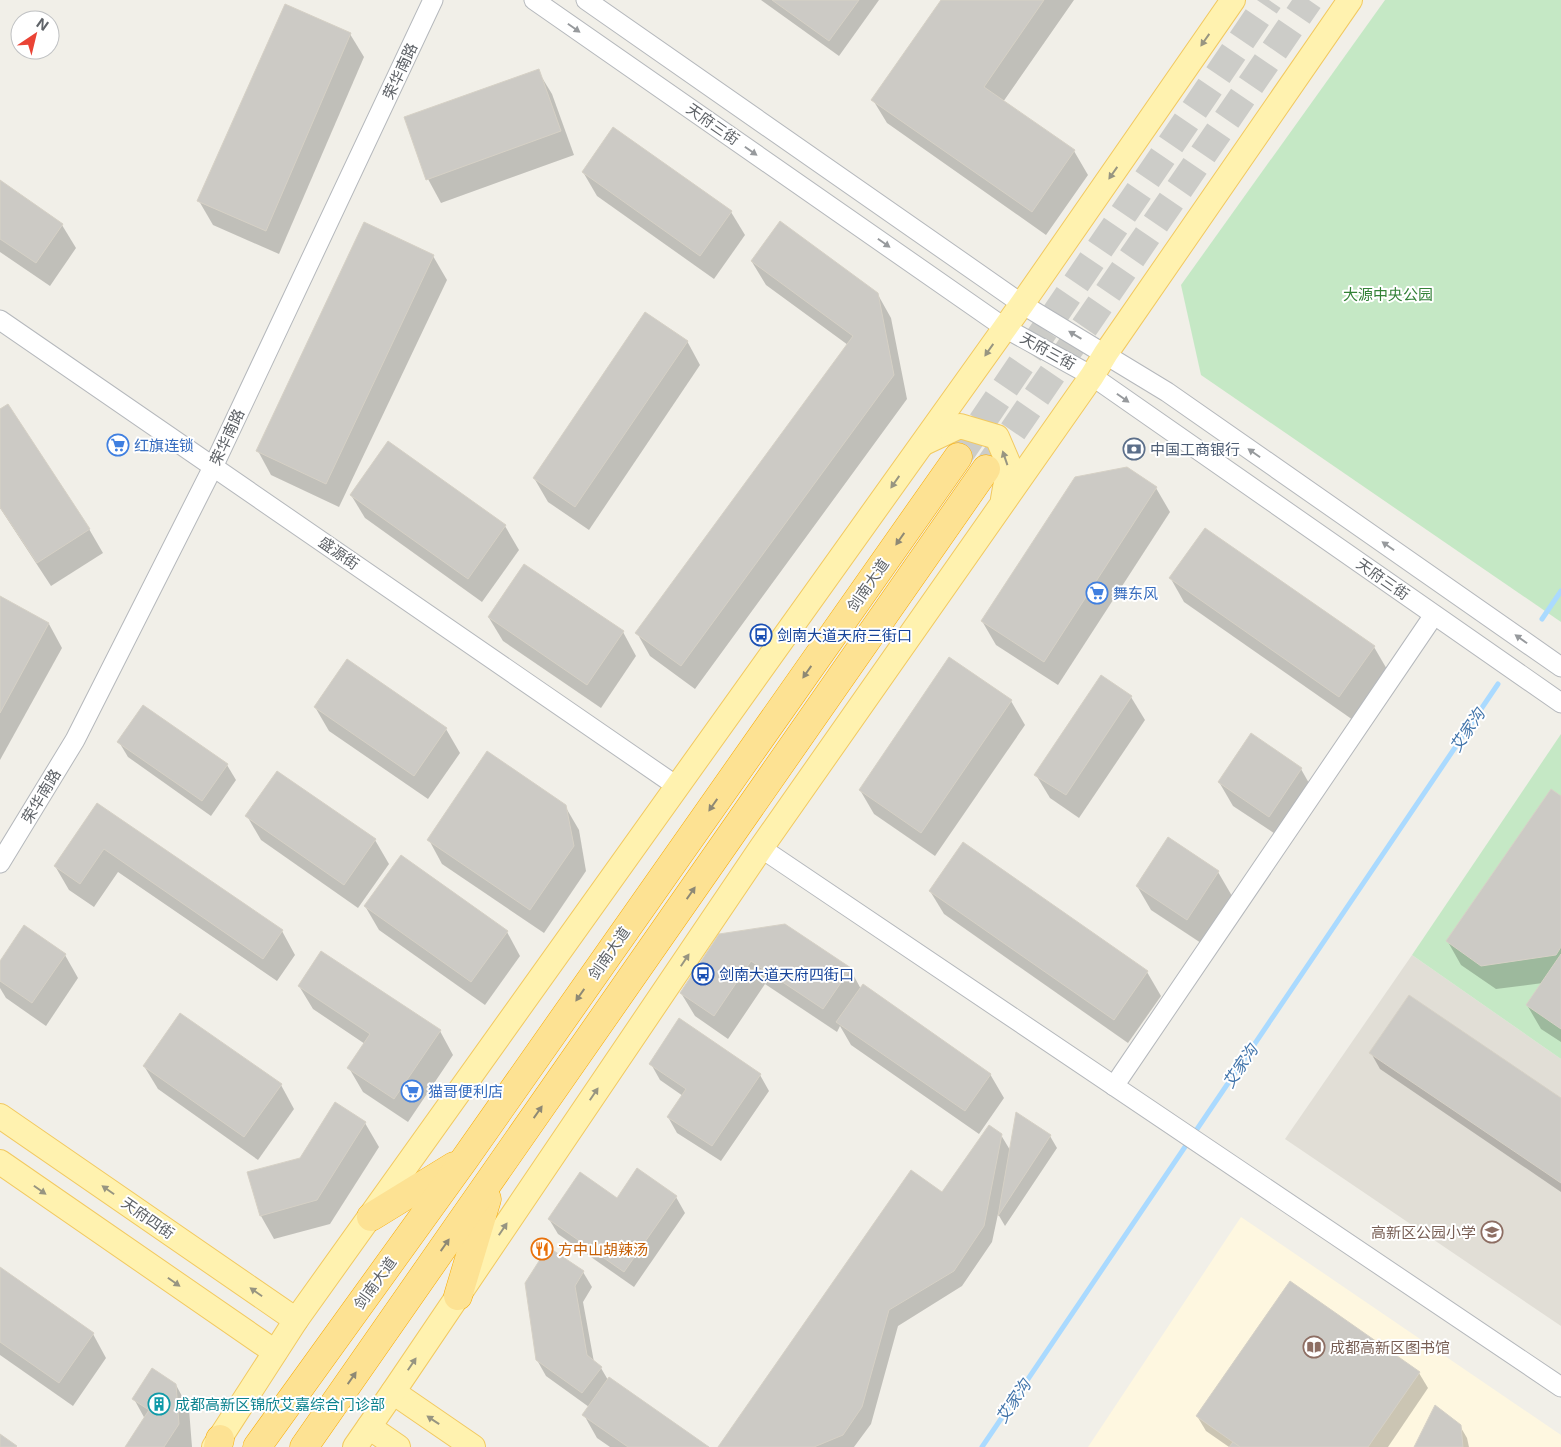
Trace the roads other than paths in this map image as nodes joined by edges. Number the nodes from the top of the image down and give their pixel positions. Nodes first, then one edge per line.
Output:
1 (433, 0) edge
2 (534, 0) edge
3 (586, 0) edge
4 (1233, 0) edge
5 (1350, 0) edge
6 (1022, 304) junction
7 (0, 320) edge
8 (1005, 328) junction
9 (1106, 353) junction
10 (1092, 376) junction
11 (922, 444) junction
12 (958, 456) tunnel mouth
13 (213, 467) junction
14 (986, 469) tunnel mouth
15 (1002, 506) junction
16 (1434, 615) junction
17 (1561, 667) edge
18 (1561, 703) edge
19 (678, 788) junction
20 (761, 848) junction
21 (0, 863) edge
22 (1114, 1086) junction
23 (0, 1116) edge
24 (464, 1160) junction
25 (0, 1162) edge
26 (493, 1178) junction
27 (371, 1217) junction
28 (458, 1296) junction
29 (296, 1320) junction
30 (275, 1352) junction
31 (1561, 1387) edge
32 (393, 1392) junction
33 (369, 1427) junction
34 (217, 1444) edge
35 (257, 1447) edge
36 (304, 1447) edge
37 (355, 1447) edge
38 (398, 1447) edge
39 (473, 1447) edge

1 - 13 street, 荣华南路
2 -> 8 street, 天府三街
3 - 6 street, 天府三街
4 -> 6 main road
5 - 9 main road
6 - 8 main road
9 -> 6 street, 天府三街
7 - 13 street, 盛源街
8 - 10 street, 天府三街
8 -> 11 main road
9 - 10 main road
17 -> 9 street, 天府三街
10 - 15 main road
10 -> 16 street, 天府三街
15 -> 11 main road
11 -> 19 main road
12 -> 24 highway, 剑南大道
13 - 19 street, 盛源街
13 - 21 street, 荣华南路
26 -> 14 highway, 剑南大道
15 - 20 main road
16 - 18 street, 天府三街
16 - 22 street
19 - 27 main road
20 - 22 street
28 -> 20 main road
22 - 31 street
29 -> 23 main road, 天府四街
24 - 27 highway
24 - 35 highway, 剑南大道
25 -> 30 main road
26 - 28 highway
36 -> 26 highway, 剑南大道
27 - 29 main road
32 -> 28 main road
29 - 30 main road
30 - 34 main road
32 - 33 main road
39 -> 32 main road
33 - 37 main road
33 - 38 main road

